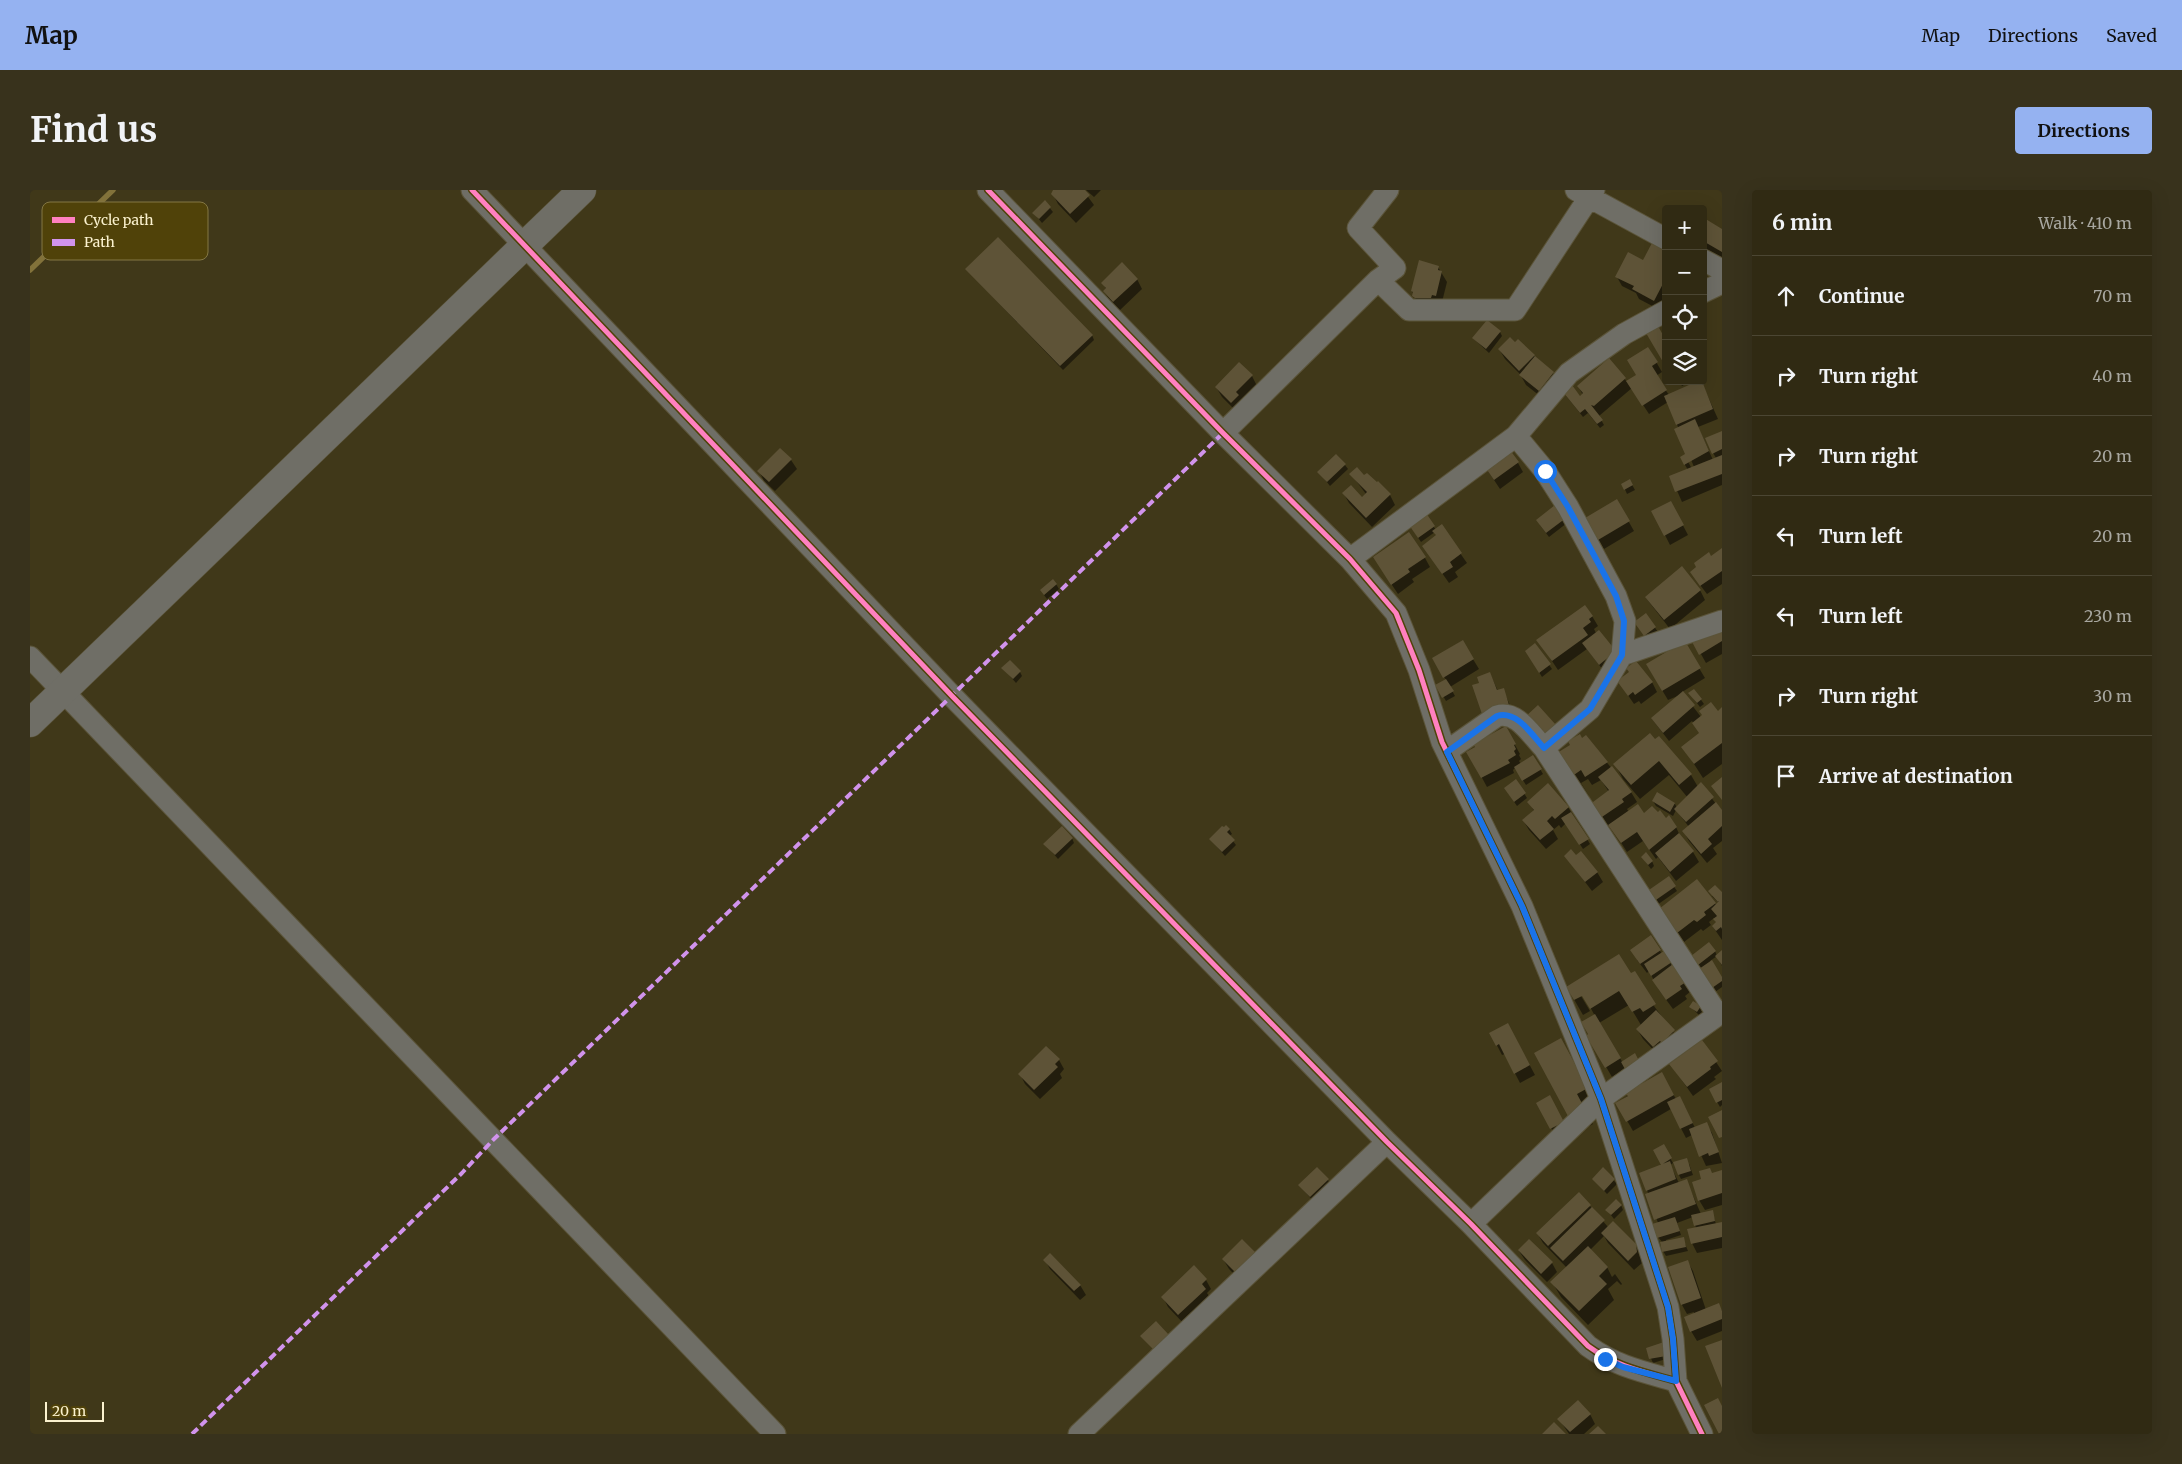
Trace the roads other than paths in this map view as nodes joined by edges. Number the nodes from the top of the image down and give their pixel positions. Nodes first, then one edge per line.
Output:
1 (472, 190) edge
2 (582, 190) edge
3 (988, 190) edge
4 (1388, 190) edge
5 (1586, 192) edge
6 (1662, 237) edge
7 (525, 245) junction
8 (1707, 262) edge
9 (1722, 270) edge
10 (1378, 280) junction
11 (1722, 283) edge
12 (1707, 290) edge
13 (1662, 313) edge
14 (1223, 433) junction
15 (1516, 436) junction
16 (1350, 560) junction
17 (1722, 621) edge
18 (1622, 655) junction
19 (30, 657) edge
20 (63, 691) junction
21 (30, 723) edge
22 (1544, 748) junction
23 (1447, 752) junction
24 (1720, 1013) edge
25 (1601, 1099) junction
26 (1387, 1142) junction
27 (1471, 1224) junction
28 (1676, 1381) junction
29 (775, 1434) edge
30 (1079, 1434) edge
31 (1702, 1434) edge

1 - 7 street
2 - 7 street
3 - 14 street
4 - 10 street
5 - 6 street
5 - 10 street
7 - 20 street
7 - 26 street
8 - 9 street
10 - 14 street
11 - 12 street
13 - 15 street
14 - 16 street
15 - 16 street
15 - 18 street
16 - 23 street
17 - 18 street
18 - 22 street
19 - 20 street
20 - 21 street
20 - 29 street
22 - 23 street
22 - 24 street
23 - 25 street
24 - 25 street
25 - 27 street
25 - 28 street
26 - 27 street
26 - 30 street
27 - 28 street
28 - 31 street

